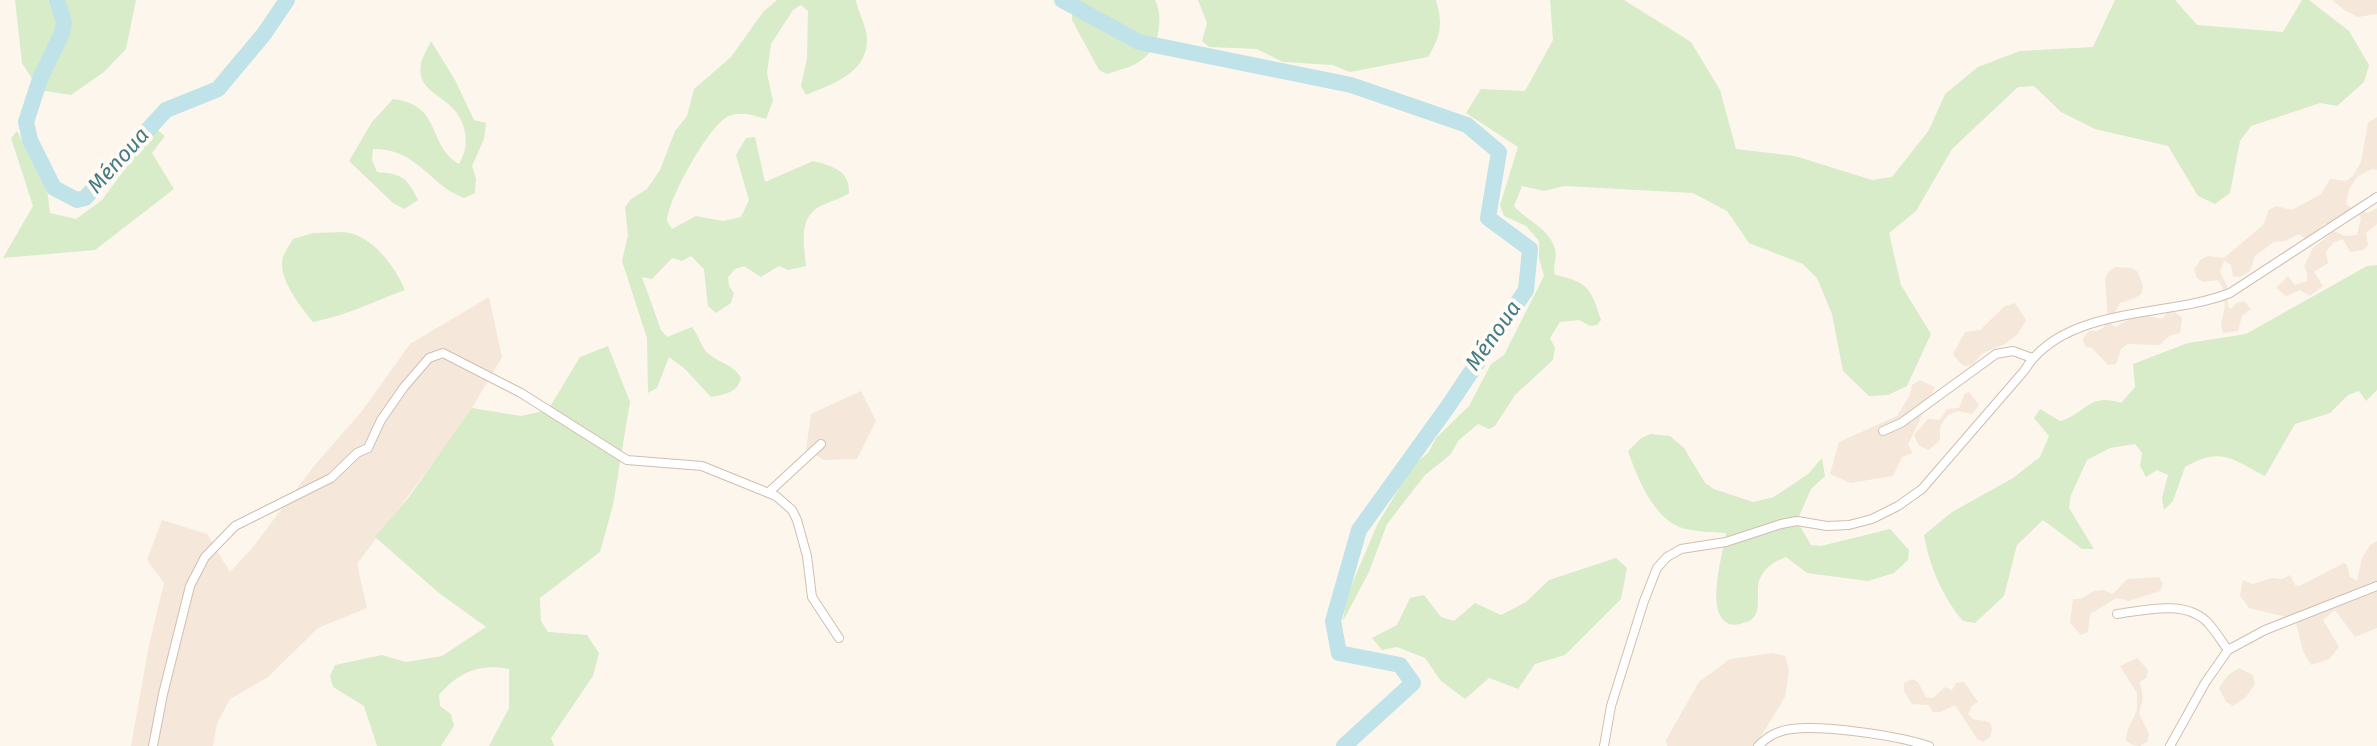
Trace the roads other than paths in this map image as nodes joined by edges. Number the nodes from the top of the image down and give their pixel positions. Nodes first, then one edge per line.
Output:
1 (2377, 197) edge
2 (2032, 358) junction
3 (1883, 431) dead end
4 (821, 444) dead end
5 (769, 492) junction
6 (2377, 586) edge
7 (2117, 614) dead end
8 (839, 638) dead end
9 (2228, 650) junction
10 (153, 746) edge
11 (1604, 746) edge
12 (1758, 746) edge
13 (1929, 746) edge
14 (2170, 746) edge

1 - 2 street
2 - 3 street
2 - 11 street
4 - 5 street
5 - 8 street
5 - 10 street
6 - 9 street
7 - 9 street
9 - 14 street
12 - 13 street

